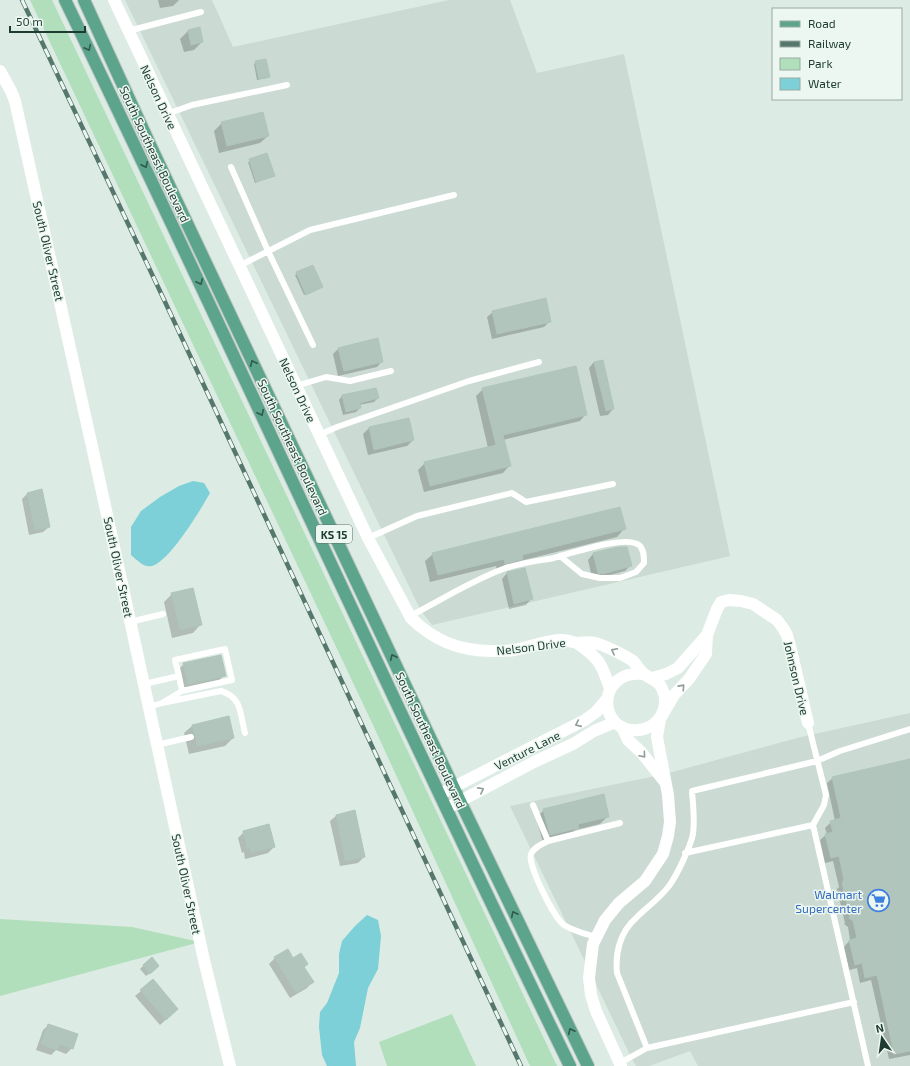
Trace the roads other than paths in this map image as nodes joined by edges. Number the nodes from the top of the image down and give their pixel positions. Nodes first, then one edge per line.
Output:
1 (65, 0) edge
2 (84, 0) edge
3 (114, 0) edge
4 (201, 12) dead end
5 (128, 31) junction
6 (0, 71) edge
7 (287, 85) dead end
8 (167, 114) junction
9 (231, 167) dead end
10 (454, 195) dead end
11 (268, 252) junction
12 (239, 266) junction
13 (313, 345) dead end
14 (539, 362) dead end
15 (391, 371) dead end
16 (296, 386) junction
17 (319, 435) junction
18 (613, 484) dead end
19 (368, 538) junction
20 (560, 556) junction
21 (163, 614) dead end
22 (410, 616) junction
23 (130, 622) junction
24 (707, 635) junction
25 (577, 643) junction
26 (179, 676) junction
27 (648, 676) junction
28 (144, 684) junction
29 (182, 691) junction
30 (609, 694) junction
31 (162, 703) junction
32 (149, 707) junction
33 (660, 719) junction
34 (808, 723) joint
35 (619, 725) junction
36 (910, 729) edge
37 (245, 733) dead end
38 (191, 737) dead end
39 (157, 745) junction
40 (817, 761) junction
41 (665, 782) junction
42 (454, 787) junction
43 (440, 794) junction
44 (460, 801) junction
45 (533, 805) dead end
46 (447, 808) junction
47 (620, 823) dead end
48 (813, 825) junction
49 (548, 841) junction
50 (686, 854) junction
51 (596, 937) junction
52 (854, 1002) junction
53 (647, 1048) junction
54 (620, 1065) edge
55 (230, 1066) edge
56 (570, 1066) edge
57 (588, 1066) edge
58 (868, 1066) edge

1 -> 43 main road, South Southeast Boulevard / KS 15
42 -> 2 main road, South Southeast Boulevard / KS 15
3 - 5 street, Nelson Drive
4 - 5 lane
5 - 8 street, Nelson Drive
6 - 23 street, South Oliver Street
7 - 8 lane
8 - 12 street, Nelson Drive
9 - 11 lane
10 - 11 lane
11 - 12 lane
11 - 13 lane
12 - 16 street, Nelson Drive
14 - 17 lane
15 - 16 lane
16 - 17 street, Nelson Drive
17 - 19 street, Nelson Drive
18 - 19 lane
19 - 22 street, Nelson Drive
20 - 20 lane
20 - 22 lane
21 - 23 lane
22 - 25 street, Nelson Drive
23 - 28 street, South Oliver Street
24 - 27 street
33 -> 24 street
24 - 34 street, Johnson Drive
27 -> 25 street, Nelson Drive
25 - 30 street, Nelson Drive
26 - 28 lane
26 - 29 lane
26 - 29 lane
27 - 30 street
27 - 33 street
28 - 32 street, South Oliver Street
29 - 31 lane
30 - 35 street
30 -> 42 street, Venture Lane
31 - 32 lane
31 - 37 lane
32 - 39 street, South Oliver Street
33 - 35 street
33 - 41 street
34 - 40 lane
35 -> 41 street
44 -> 35 street, Venture Lane
36 - 40 lane
38 - 39 lane
39 - 55 street, South Oliver Street
40 - 48 lane
40 - 50 lane
41 - 51 street
42 - 43 street, Venture Lane
42 - 44 main road, South Southeast Boulevard / KS 15
43 - 46 main road, South Southeast Boulevard / KS 15
44 - 46 street, Venture Lane
57 -> 44 main road, South Southeast Boulevard / KS 15
45 - 49 lane
46 - 56 main road, South Southeast Boulevard / KS 15
47 - 49 lane
48 - 50 lane
48 - 52 lane
49 - 51 lane
50 - 53 lane
51 - 54 street
52 - 53 lane
52 - 58 lane
53 - 54 lane

